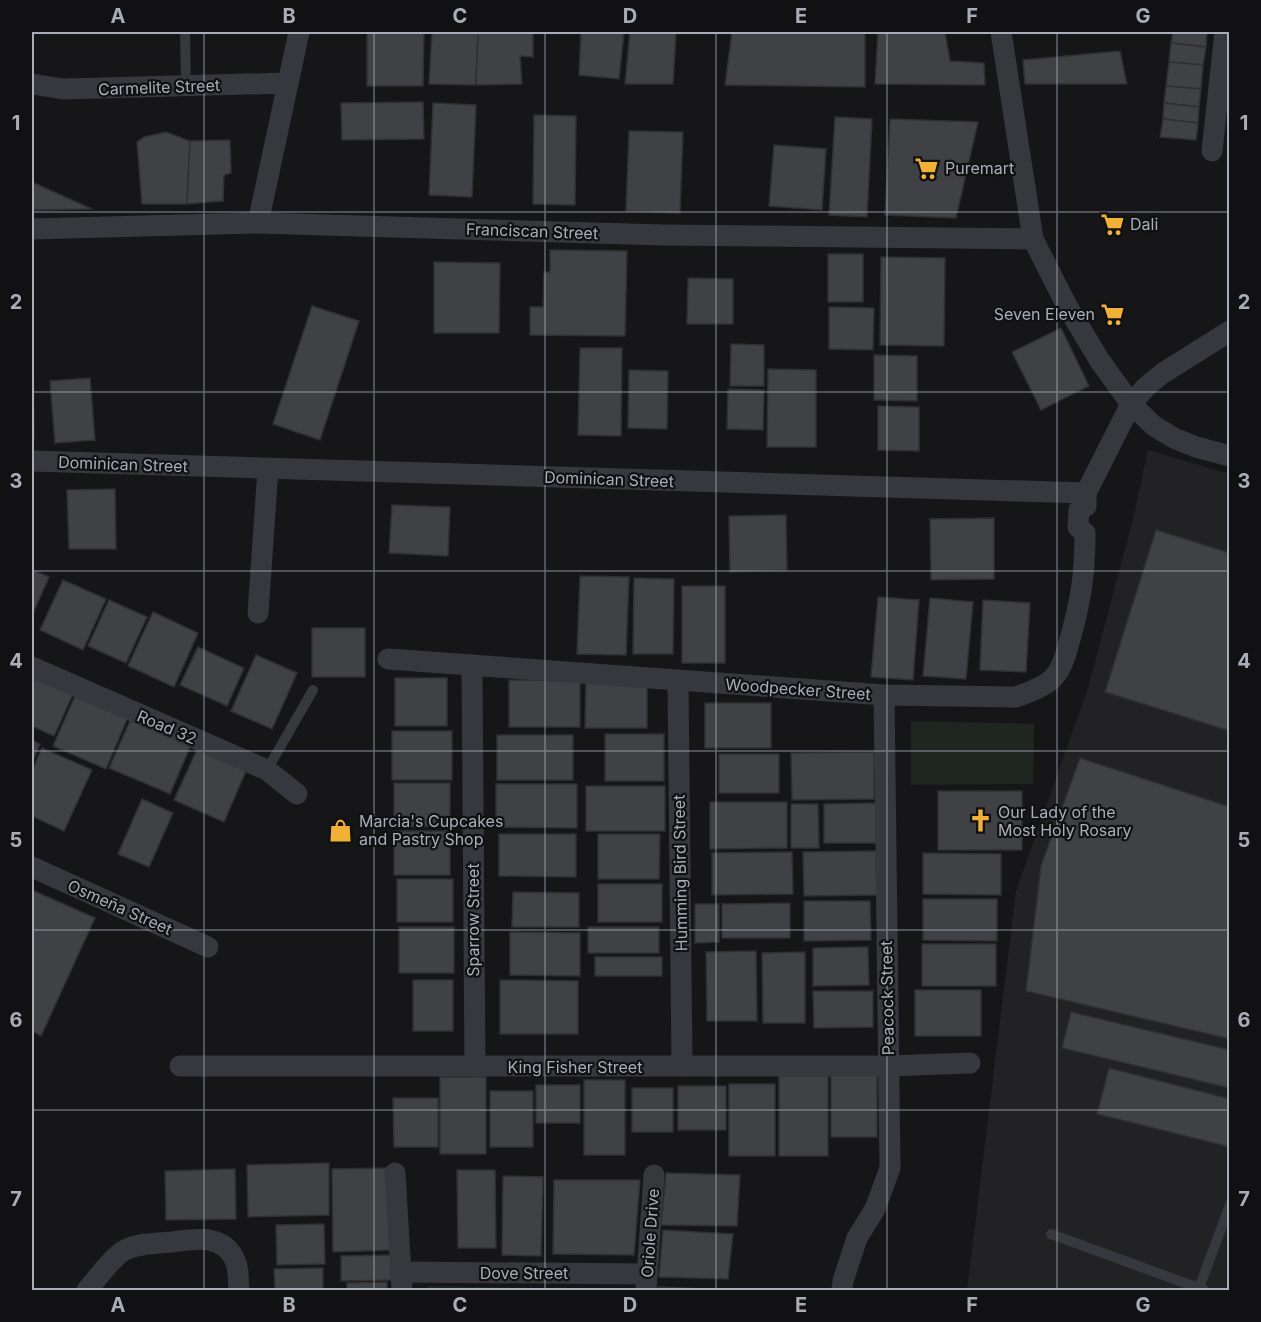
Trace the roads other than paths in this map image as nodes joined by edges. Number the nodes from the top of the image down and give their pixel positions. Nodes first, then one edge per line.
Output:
1 (185, 32) edge
2 (299, 32) edge
3 (1001, 32) edge
4 (1225, 32) edge
5 (288, 83) junction
6 (32, 84) edge
7 (186, 86) junction
8 (1223, 100) edge
9 (1212, 151) dead end
10 (258, 224) junction
11 (32, 230) edge
12 (1034, 239) junction
13 (1230, 331) edge
14 (1131, 404) junction
15 (1230, 456) edge
16 (32, 461) edge
17 (268, 469) junction
18 (1086, 500) junction
19 (258, 613) dead end
20 (388, 659) dead end
21 (471, 665) junction
22 (32, 667) edge
23 (678, 680) junction
24 (313, 690) dead end
25 (884, 695) junction
26 (267, 770) junction
27 (297, 794) dead end
28 (32, 867) edge
29 (208, 947) dead end
30 (970, 1063) dead end
31 (180, 1066) dead end
32 (682, 1066) junction
33 (888, 1066) junction
34 (475, 1067) junction
35 (395, 1173) dead end
36 (654, 1175) dead end
37 (1230, 1205) edge
38 (1051, 1234) dead end
39 (401, 1281) edge
40 (646, 1282) edge
41 (1202, 1289) edge
42 (87, 1290) edge
43 (239, 1290) edge
44 (842, 1290) edge

1 - 7 lane
2 - 5 street
3 - 12 street
4 - 8 street
5 - 7 street, Carmelite Street
5 - 10 street
6 - 7 street, Carmelite Street
8 - 9 street
10 - 11 street, Franciscan Street
10 - 12 street, Franciscan Street
12 - 14 street
13 - 14 street
14 - 15 street
14 - 18 street
16 - 17 street, Dominican Street
17 - 18 street, Dominican Street
17 - 19 street
18 - 25 street, Woodpecker Street
20 - 21 street, Woodpecker Street
21 - 23 street, Woodpecker Street
21 - 34 street, Sparrow Street
22 - 26 street, Road 32
23 - 25 street, Woodpecker Street
23 - 32 street, Humming Bird Street
24 - 26 lane
25 - 33 street, Peacock Street
26 - 27 street, Road 32
28 - 29 street, Osmeña Street
30 - 33 street, King Fisher Street
31 - 34 street, King Fisher Street
32 - 33 street, King Fisher Street
32 - 34 street, King Fisher Street
33 - 44 street, Peacock Street
35 - 39 street
36 - 40 street, Oriole Drive
37 - 41 lane
38 - 41 lane
39 - 40 street, Dove Street
42 - 43 street

